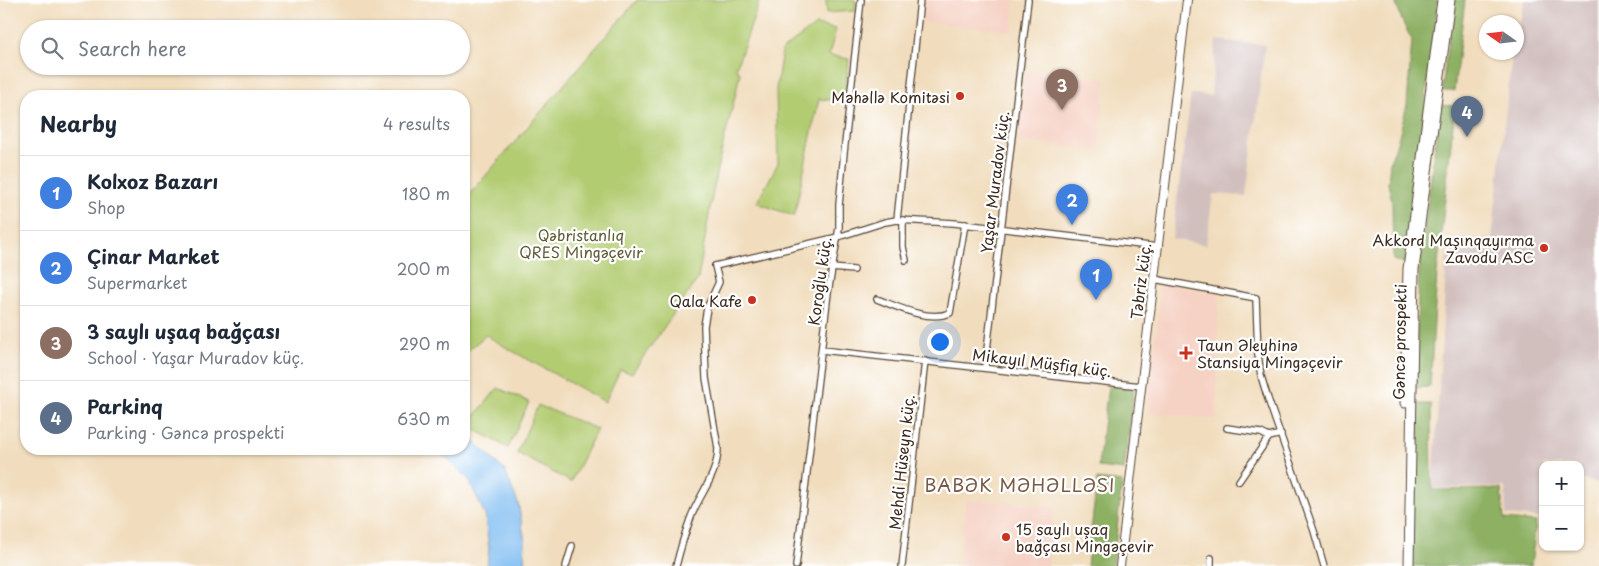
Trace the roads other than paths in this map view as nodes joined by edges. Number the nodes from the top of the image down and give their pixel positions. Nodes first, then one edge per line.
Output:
1 (861, 0) edge
2 (920, 0) edge
3 (1028, 0) edge
4 (1187, 0) edge
5 (1442, 0) edge
6 (1450, 0) edge
7 (900, 220) junction
8 (965, 224) junction
9 (1001, 229) junction
10 (838, 237) junction
11 (1158, 247) junction
12 (906, 260) dead end
13 (832, 268) junction
14 (854, 270) dead end
15 (1154, 279) junction
16 (877, 300) dead end
17 (822, 350) junction
18 (925, 361) junction
19 (985, 368) junction
20 (1141, 386) junction
21 (1227, 428) dead end
22 (1281, 434) junction
23 (1269, 437) junction
24 (1239, 481) dead end
25 (572, 546) dead end
26 (1211, 558) dead end
27 (566, 566) edge
28 (676, 566) edge
29 (796, 566) edge
30 (902, 566) edge
31 (1120, 566) edge
32 (1211, 566) edge
33 (1324, 566) edge
34 (1403, 566) edge
35 (1409, 566) edge

1 - 10 street, Koroğlu küç.
2 - 7 street
3 - 9 street, Yaşar Muradov küç.
4 - 11 main road, Təbriz küç.
5 - 34 main road, Gəncə prospekti
6 - 35 main road, Gəncə prospekti
7 - 8 street
7 - 10 street
7 - 12 street
8 - 9 street
8 - 16 street
9 - 11 street
9 - 19 street, Yaşar Muradov küç.
10 - 13 street, Koroğlu küç.
10 - 28 street
11 - 15 main road, Təbriz küç.
13 - 14 street
13 - 17 street, Koroğlu küç.
15 - 20 main road, Təbriz küç.
15 - 22 street
17 - 18 street, Mikayıl Müşfiq küç.
17 - 29 street, Koroğlu küç.
18 - 19 street, Mikayıl Müşfiq küç.
18 - 30 street, Mehdi Hüseyn küç.
19 - 20 street, Mikayıl Müşfiq küç.
20 - 31 main road, Təbriz küç.
21 - 23 street
22 - 23 street
22 - 33 street
23 - 24 street
25 - 27 street
26 - 32 street

